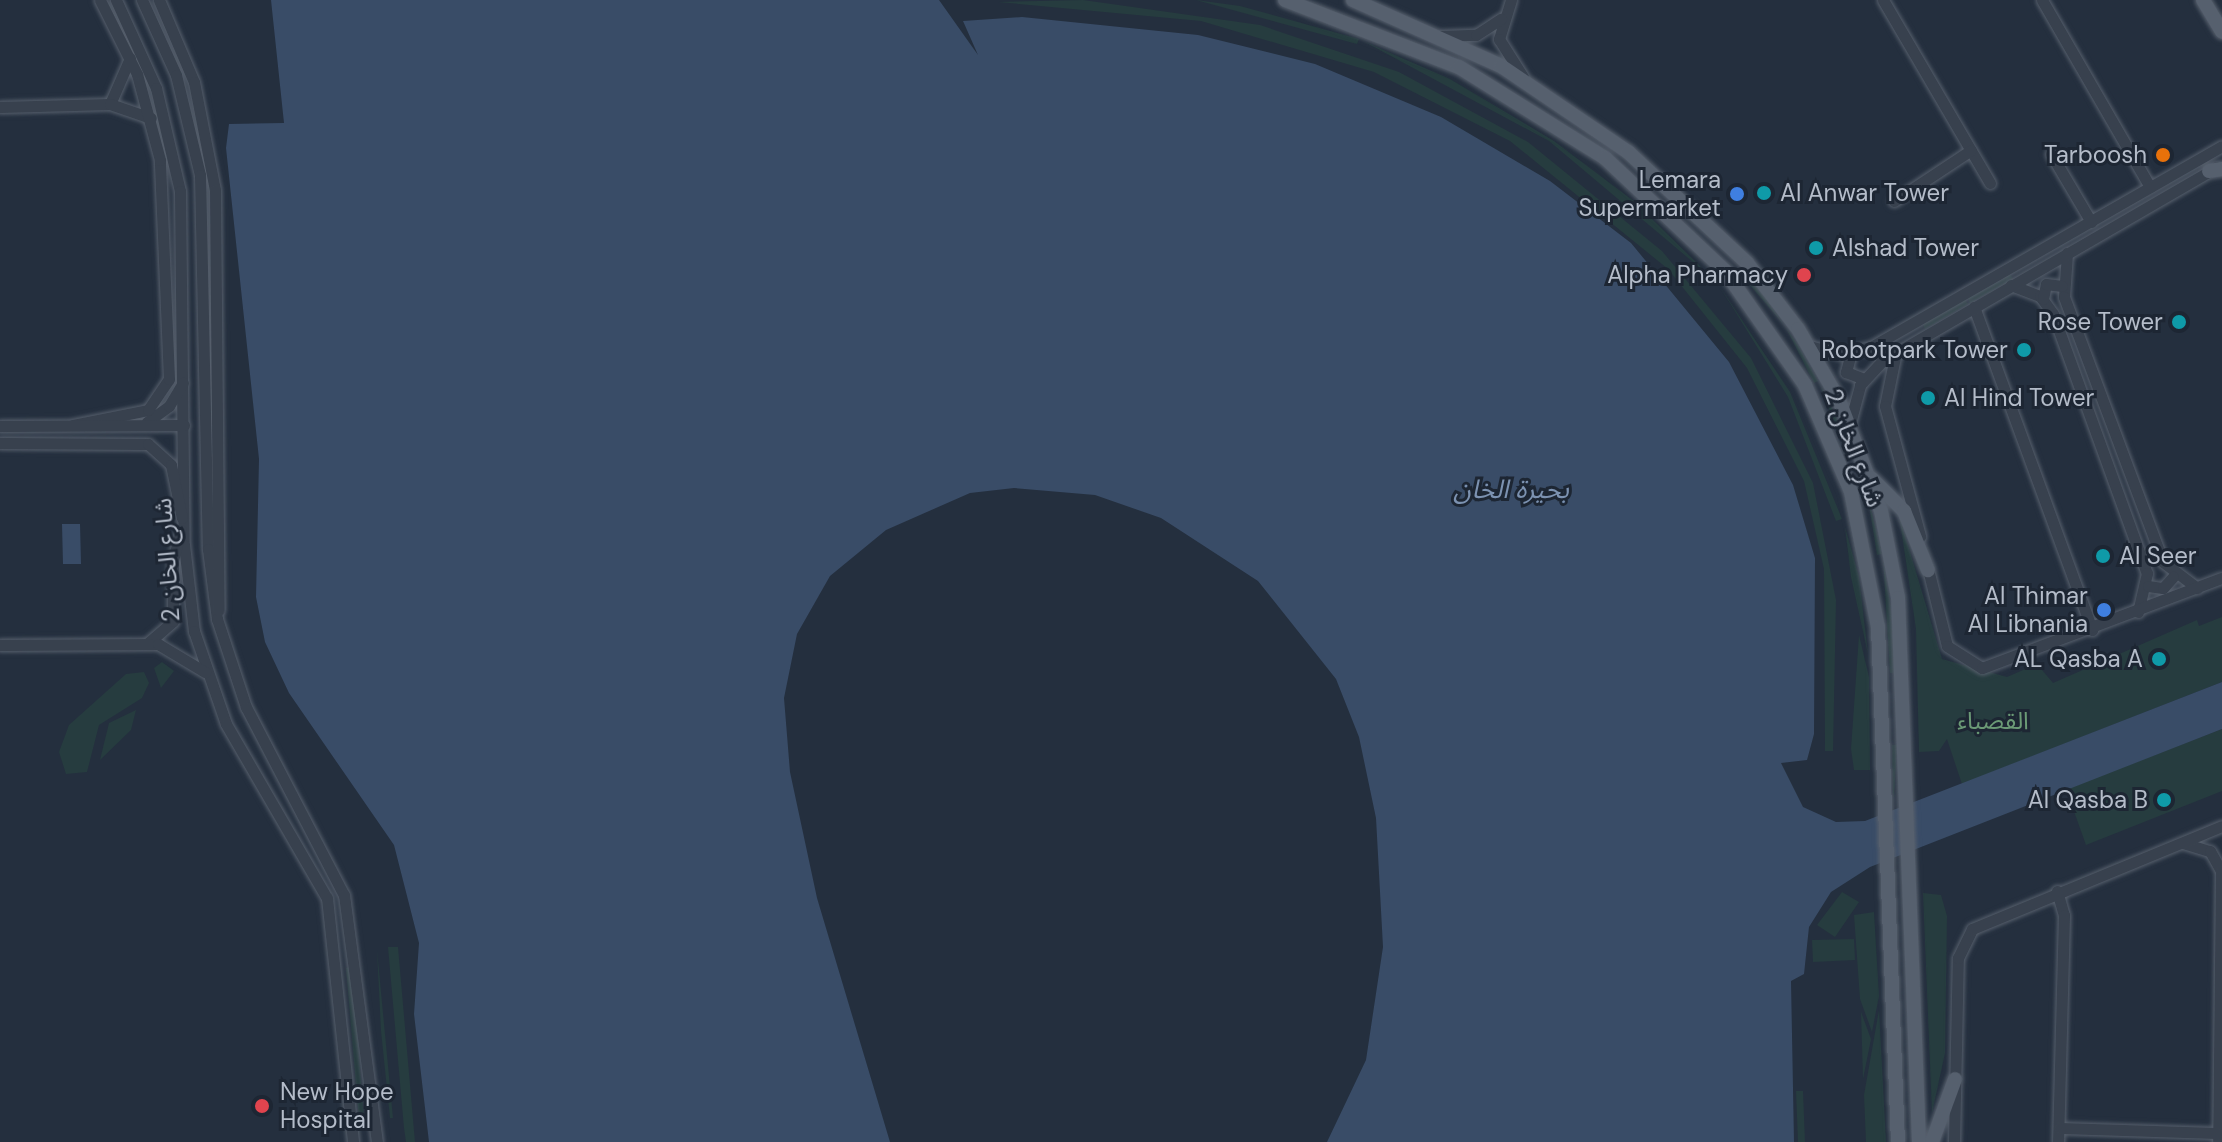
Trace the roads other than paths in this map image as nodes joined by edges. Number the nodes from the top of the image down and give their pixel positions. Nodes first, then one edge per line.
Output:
1 (100, 0) edge
2 (116, 0) edge
3 (142, 0) edge
4 (159, 0) edge
5 (1285, 0) edge
6 (1353, 0) edge
7 (1511, 0) edge
8 (1883, 0) edge
9 (2042, 0) edge
10 (2203, 0) edge
11 (1501, 19) junction
12 (2222, 32) edge
13 (1441, 36) junction
14 (130, 57) junction
15 (1526, 81) junction
16 (110, 104) junction
17 (0, 107) edge
18 (151, 118) junction
19 (2222, 146) edge
20 (210, 150) junction
21 (1971, 150) junction
22 (2051, 154) dead end
23 (160, 160) junction
24 (2218, 167) edge
25 (177, 174) junction
26 (200, 175) junction
27 (1990, 183) dead end
28 (2150, 187) junction
29 (1894, 201) dead end
30 (2091, 222) junction
31 (2067, 253) junction
32 (2011, 285) junction
33 (2062, 286) junction
34 (166, 299) junction
35 (2043, 299) junction
36 (1974, 307) junction
37 (183, 319) junction
38 (1809, 346) junction
39 (1896, 352) junction
40 (1851, 353) junction
41 (1864, 379) junction
42 (184, 383) junction
43 (1850, 423) junction
44 (73, 425) junction
45 (140, 425) junction
46 (184, 425) junction
47 (0, 426) edge
48 (1, 443) edge
49 (1871, 478) junction
50 (184, 523) junction
51 (1928, 570) junction
52 (2173, 577) junction
53 (2222, 578) edge
54 (2148, 586) junction
55 (2198, 589) junction
56 (2138, 612) junction
57 (217, 619) junction
58 (2092, 630) junction
59 (147, 643) junction
60 (0, 645) edge
61 (206, 672) junction
62 (2222, 826) edge
63 (2222, 842) edge
64 (2178, 843) junction
65 (2215, 857) junction
66 (2057, 891) junction
67 (352, 926) junction
68 (334, 929) junction
69 (357, 958) junction
70 (338, 959) junction
71 (1955, 1079) junction
72 (2059, 1128) junction
73 (2218, 1138) edge
74 (353, 1142) edge
75 (377, 1142) edge
76 (1898, 1142) edge
77 (1919, 1142) edge
78 (1932, 1142) edge
79 (1954, 1142) edge
80 (2058, 1142) edge

1 - 14 street
2 - 25 street, شارع الخان 2
3 - 26 street, شارع الخان 2
4 - 20 street
5 - 76 main road, شارع الخان 2
6 - 13 main road, شارع الخان 2
7 - 11 street
8 - 21 street
9 - 28 street
10 - 12 main road
11 - 13 street
11 - 15 street
13 - 15 main road, شارع الخان 2
14 - 16 street
14 - 18 street
15 - 38 main road, شارع الخان 2
16 - 17 street
16 - 18 street
18 - 23 street
19 - 28 street
20 - 26 street
20 - 57 street
21 - 27 street
21 - 29 street
22 - 30 street
23 - 25 street
23 - 34 street
24 - 31 street
25 - 37 street, شارع الخان 2
26 - 57 street, شارع الخان 2
28 - 30 street
30 - 40 street
31 - 32 street
31 - 33 street
32 - 35 street
32 - 36 street
33 - 35 street
33 - 52 street
34 - 37 street
34 - 44 street
35 - 54 street
36 - 39 street
36 - 58 street
37 - 42 street, شارع الخان 2
38 - 40 street
38 - 43 main road, شارع الخان 2
39 - 41 street
39 - 51 street
40 - 41 street
41 - 43 street
42 - 45 street
42 - 46 street, شارع الخان 2
43 - 49 main road, شارع الخان 2
44 - 45 street
44 - 47 street
45 - 46 street
46 - 50 street, شارع الخان 2
48 - 50 street
49 - 51 main road
49 - 77 main road, شارع الخان 2
50 - 59 street
50 - 61 street, شارع الخان 2
51 - 58 street
52 - 54 street
52 - 55 street
53 - 55 street
54 - 56 street
55 - 56 street
56 - 58 street
57 - 67 street, شارع الخان 2
59 - 60 street
59 - 61 street
61 - 68 street, شارع الخان 2
62 - 64 street
63 - 65 street
64 - 65 street
64 - 66 street
65 - 73 street
66 - 71 street
66 - 72 street
67 - 68 street
67 - 69 street, شارع الخان 2
68 - 70 street, شارع الخان 2
69 - 70 street
69 - 75 street, شارع الخان 2
70 - 74 street, شارع الخان 2
71 - 78 main road
71 - 79 street
72 - 73 street
72 - 80 street

